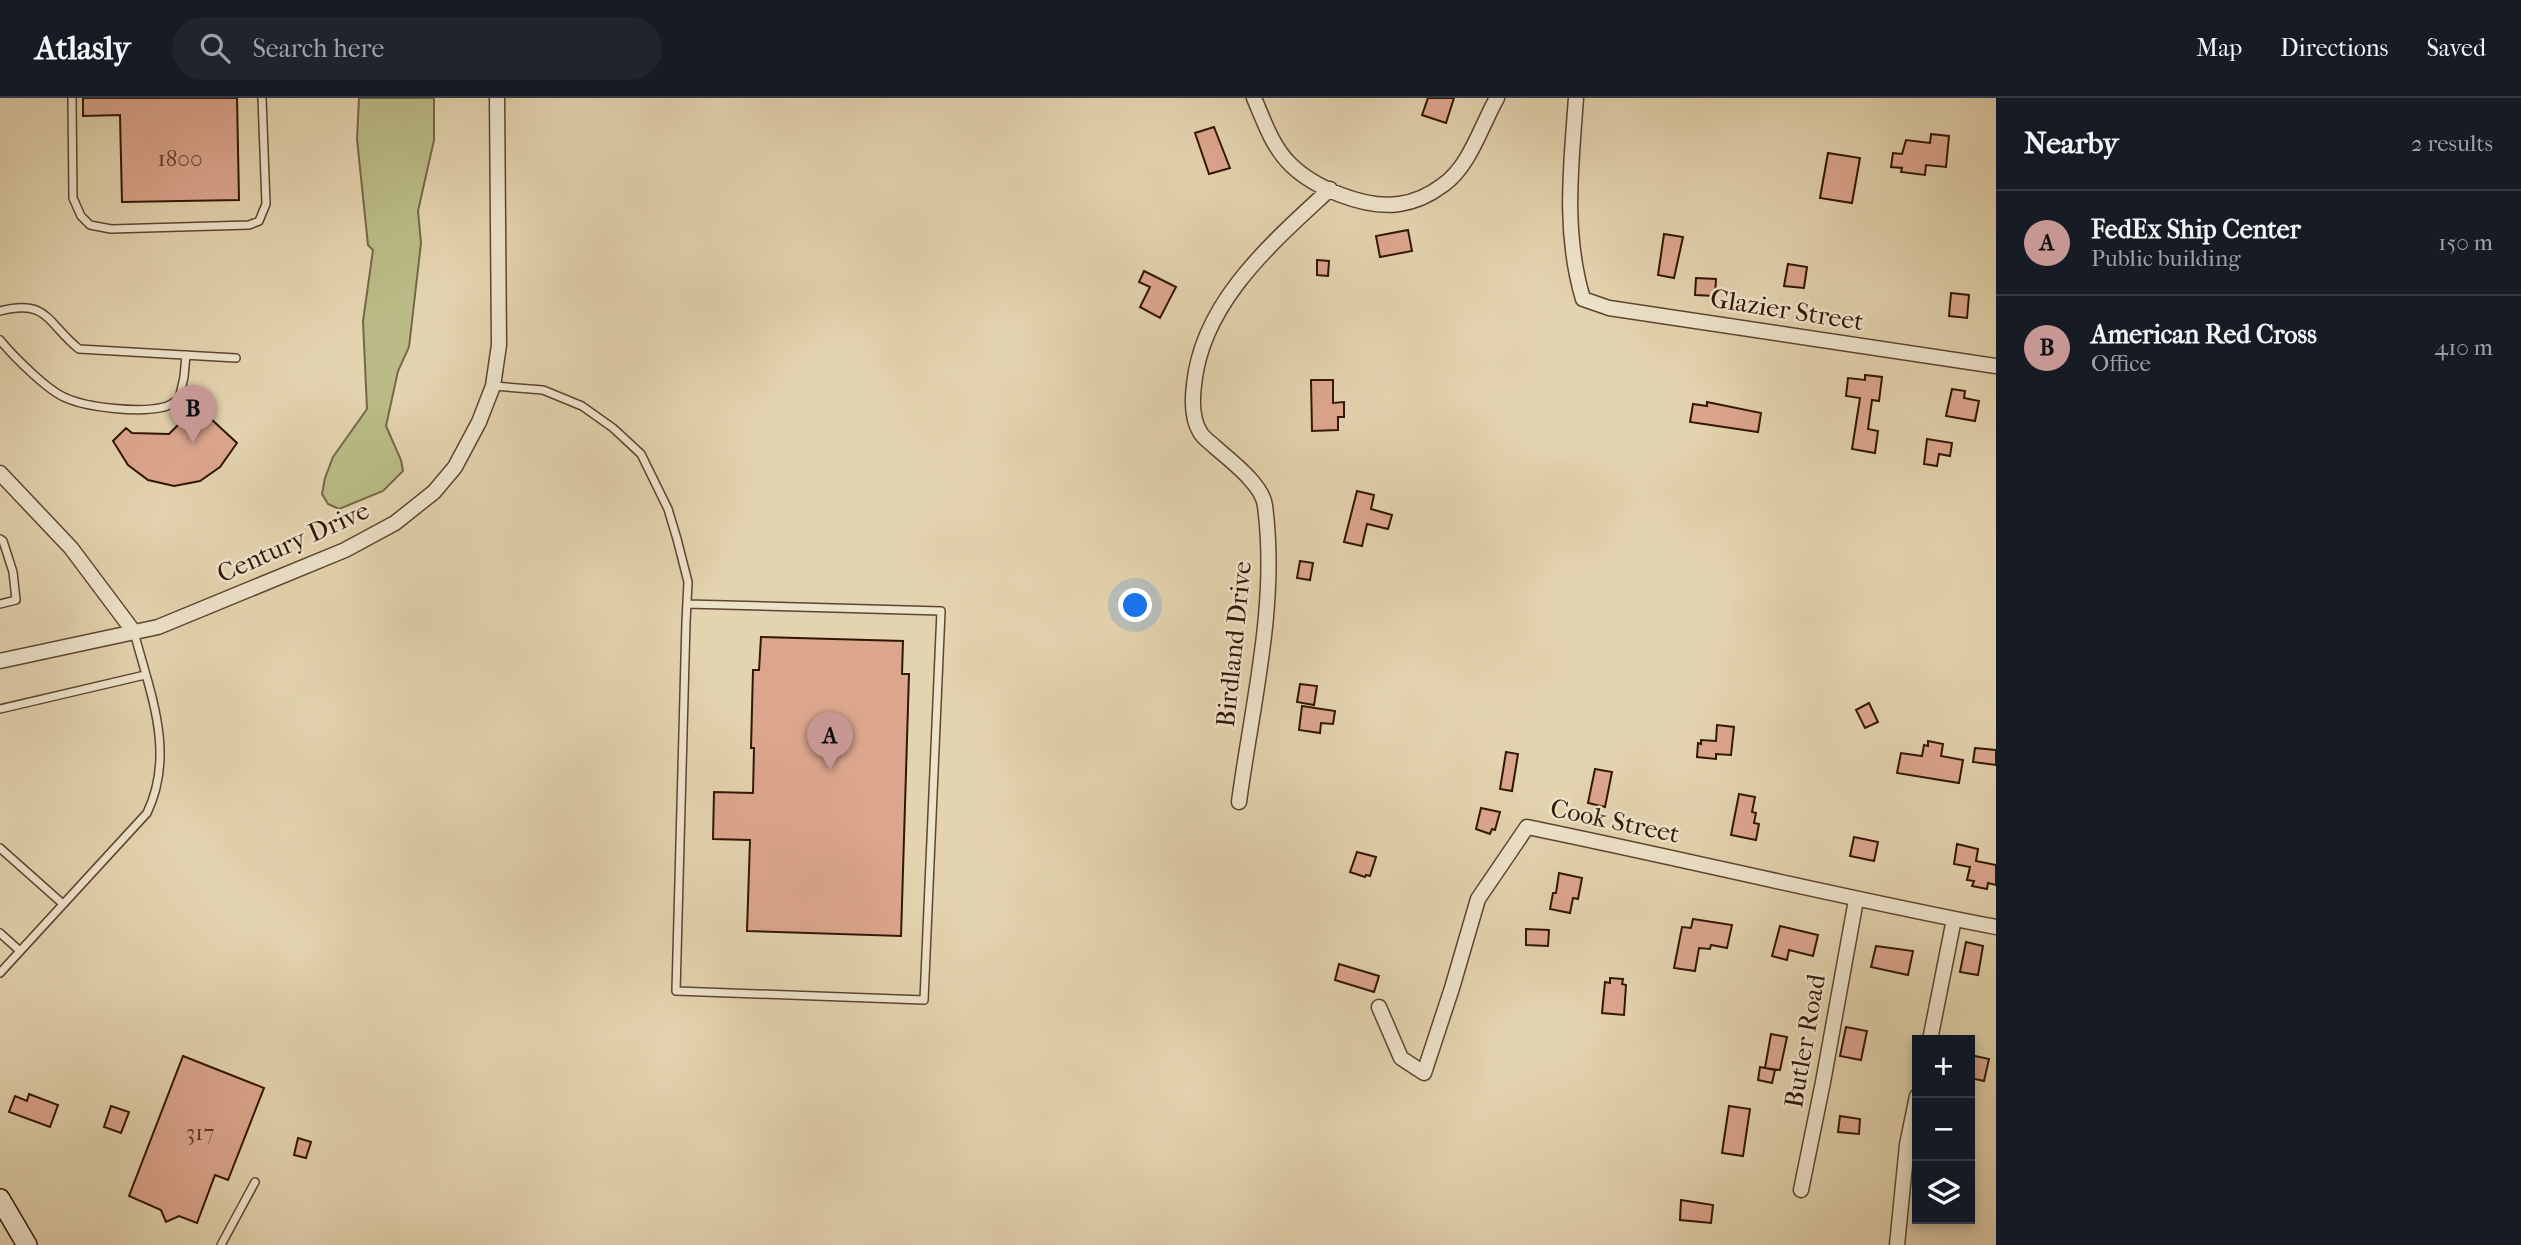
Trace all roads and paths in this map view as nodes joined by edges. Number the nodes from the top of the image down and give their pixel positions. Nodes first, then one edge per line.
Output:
1 (72, 98) edge
2 (262, 98) edge
3 (496, 98) edge
4 (1254, 98) edge
5 (1497, 98) edge
6 (1576, 98) edge
7 (1329, 189) junction
8 (0, 311) edge
9 (0, 340) edge
10 (186, 355) junction
11 (236, 358) dead end
12 (1996, 366) edge
13 (493, 386) junction
14 (0, 472) edge
15 (0, 539) edge
16 (0, 604) edge
17 (687, 604) junction
18 (134, 632) junction
19 (0, 661) edge
20 (145, 675) junction
21 (0, 709) edge
22 (1240, 802) dead end
23 (0, 848) edge
24 (1856, 900) junction
25 (64, 904) junction
26 (1954, 919) junction
27 (1996, 928) edge
28 (0, 933) edge
29 (20, 951) junction
30 (0, 973) edge
31 (1379, 1007) dead end
32 (1931, 1035) edge
33 (1917, 1098) edge
34 (255, 1182) dead end
35 (1801, 1190) dead end
36 (0, 1199) edge
37 (27, 1245) edge
38 (221, 1245) edge
39 (1897, 1245) edge

1 - 2 lane
3 - 13 street, Century Drive
4 - 7 street
5 - 7 street
6 - 12 street, Glazier Street
7 - 22 street, Birdland Drive
8 - 10 lane
9 - 10 lane
10 - 11 lane
13 - 17 lane
13 - 18 street, Century Drive
14 - 18 street
15 - 16 lane
17 - 17 lane
18 - 19 street, Century Drive
18 - 20 lane
20 - 21 lane
20 - 25 lane
23 - 25 lane
24 - 26 street, Cook Street
24 - 31 street, Cook Street
24 - 35 street, Butler Road
25 - 29 lane
26 - 27 street, Cook Street
26 - 32 street
28 - 29 lane
29 - 30 lane
33 - 39 street
34 - 38 lane
36 - 37 main road

